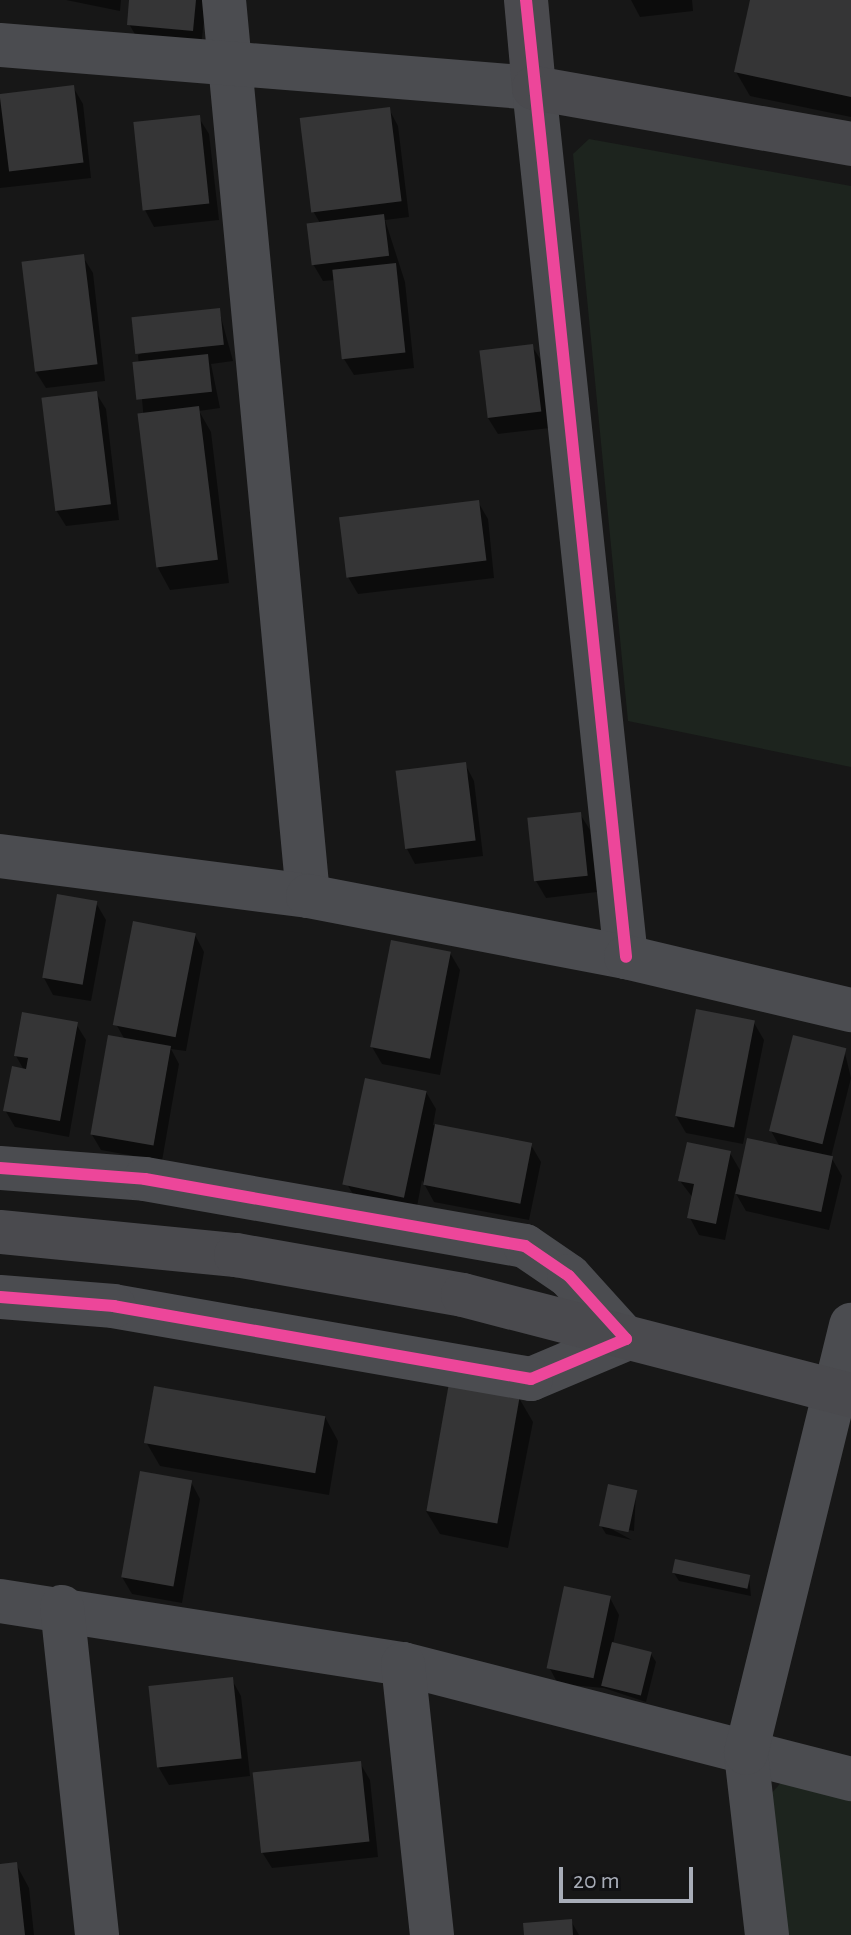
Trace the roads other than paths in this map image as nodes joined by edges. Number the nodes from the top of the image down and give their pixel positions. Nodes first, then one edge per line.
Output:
1 (224, 0) edge
2 (526, 0) edge
3 (0, 45) edge
4 (231, 64) junction
5 (534, 88) junction
6 (851, 144) edge
7 (0, 856) edge
8 (308, 896) junction
9 (626, 957) junction
10 (851, 1010) edge
11 (0, 1168) edge
12 (0, 1232) edge
13 (0, 1297) edge
14 (851, 1325) edge
15 (626, 1339) junction
16 (842, 1393) edge
17 (0, 1601) edge
18 (62, 1607) junction
19 (403, 1664) junction
20 (746, 1753) junction
21 (851, 1779) edge
22 (97, 1935) edge
23 (432, 1935) edge
24 (767, 1935) edge

1 - 4 street
2 - 5 street
3 - 4 street
4 - 5 street
4 - 8 street
5 - 6 street
5 - 9 street
7 - 8 street
8 - 9 street
9 - 10 street
11 - 15 street
12 - 15 street
13 - 15 street
14 - 16 street
15 - 16 street
16 - 20 street
17 - 18 street
18 - 19 street
18 - 22 street
19 - 20 street
19 - 23 street
20 - 21 street
20 - 24 street

